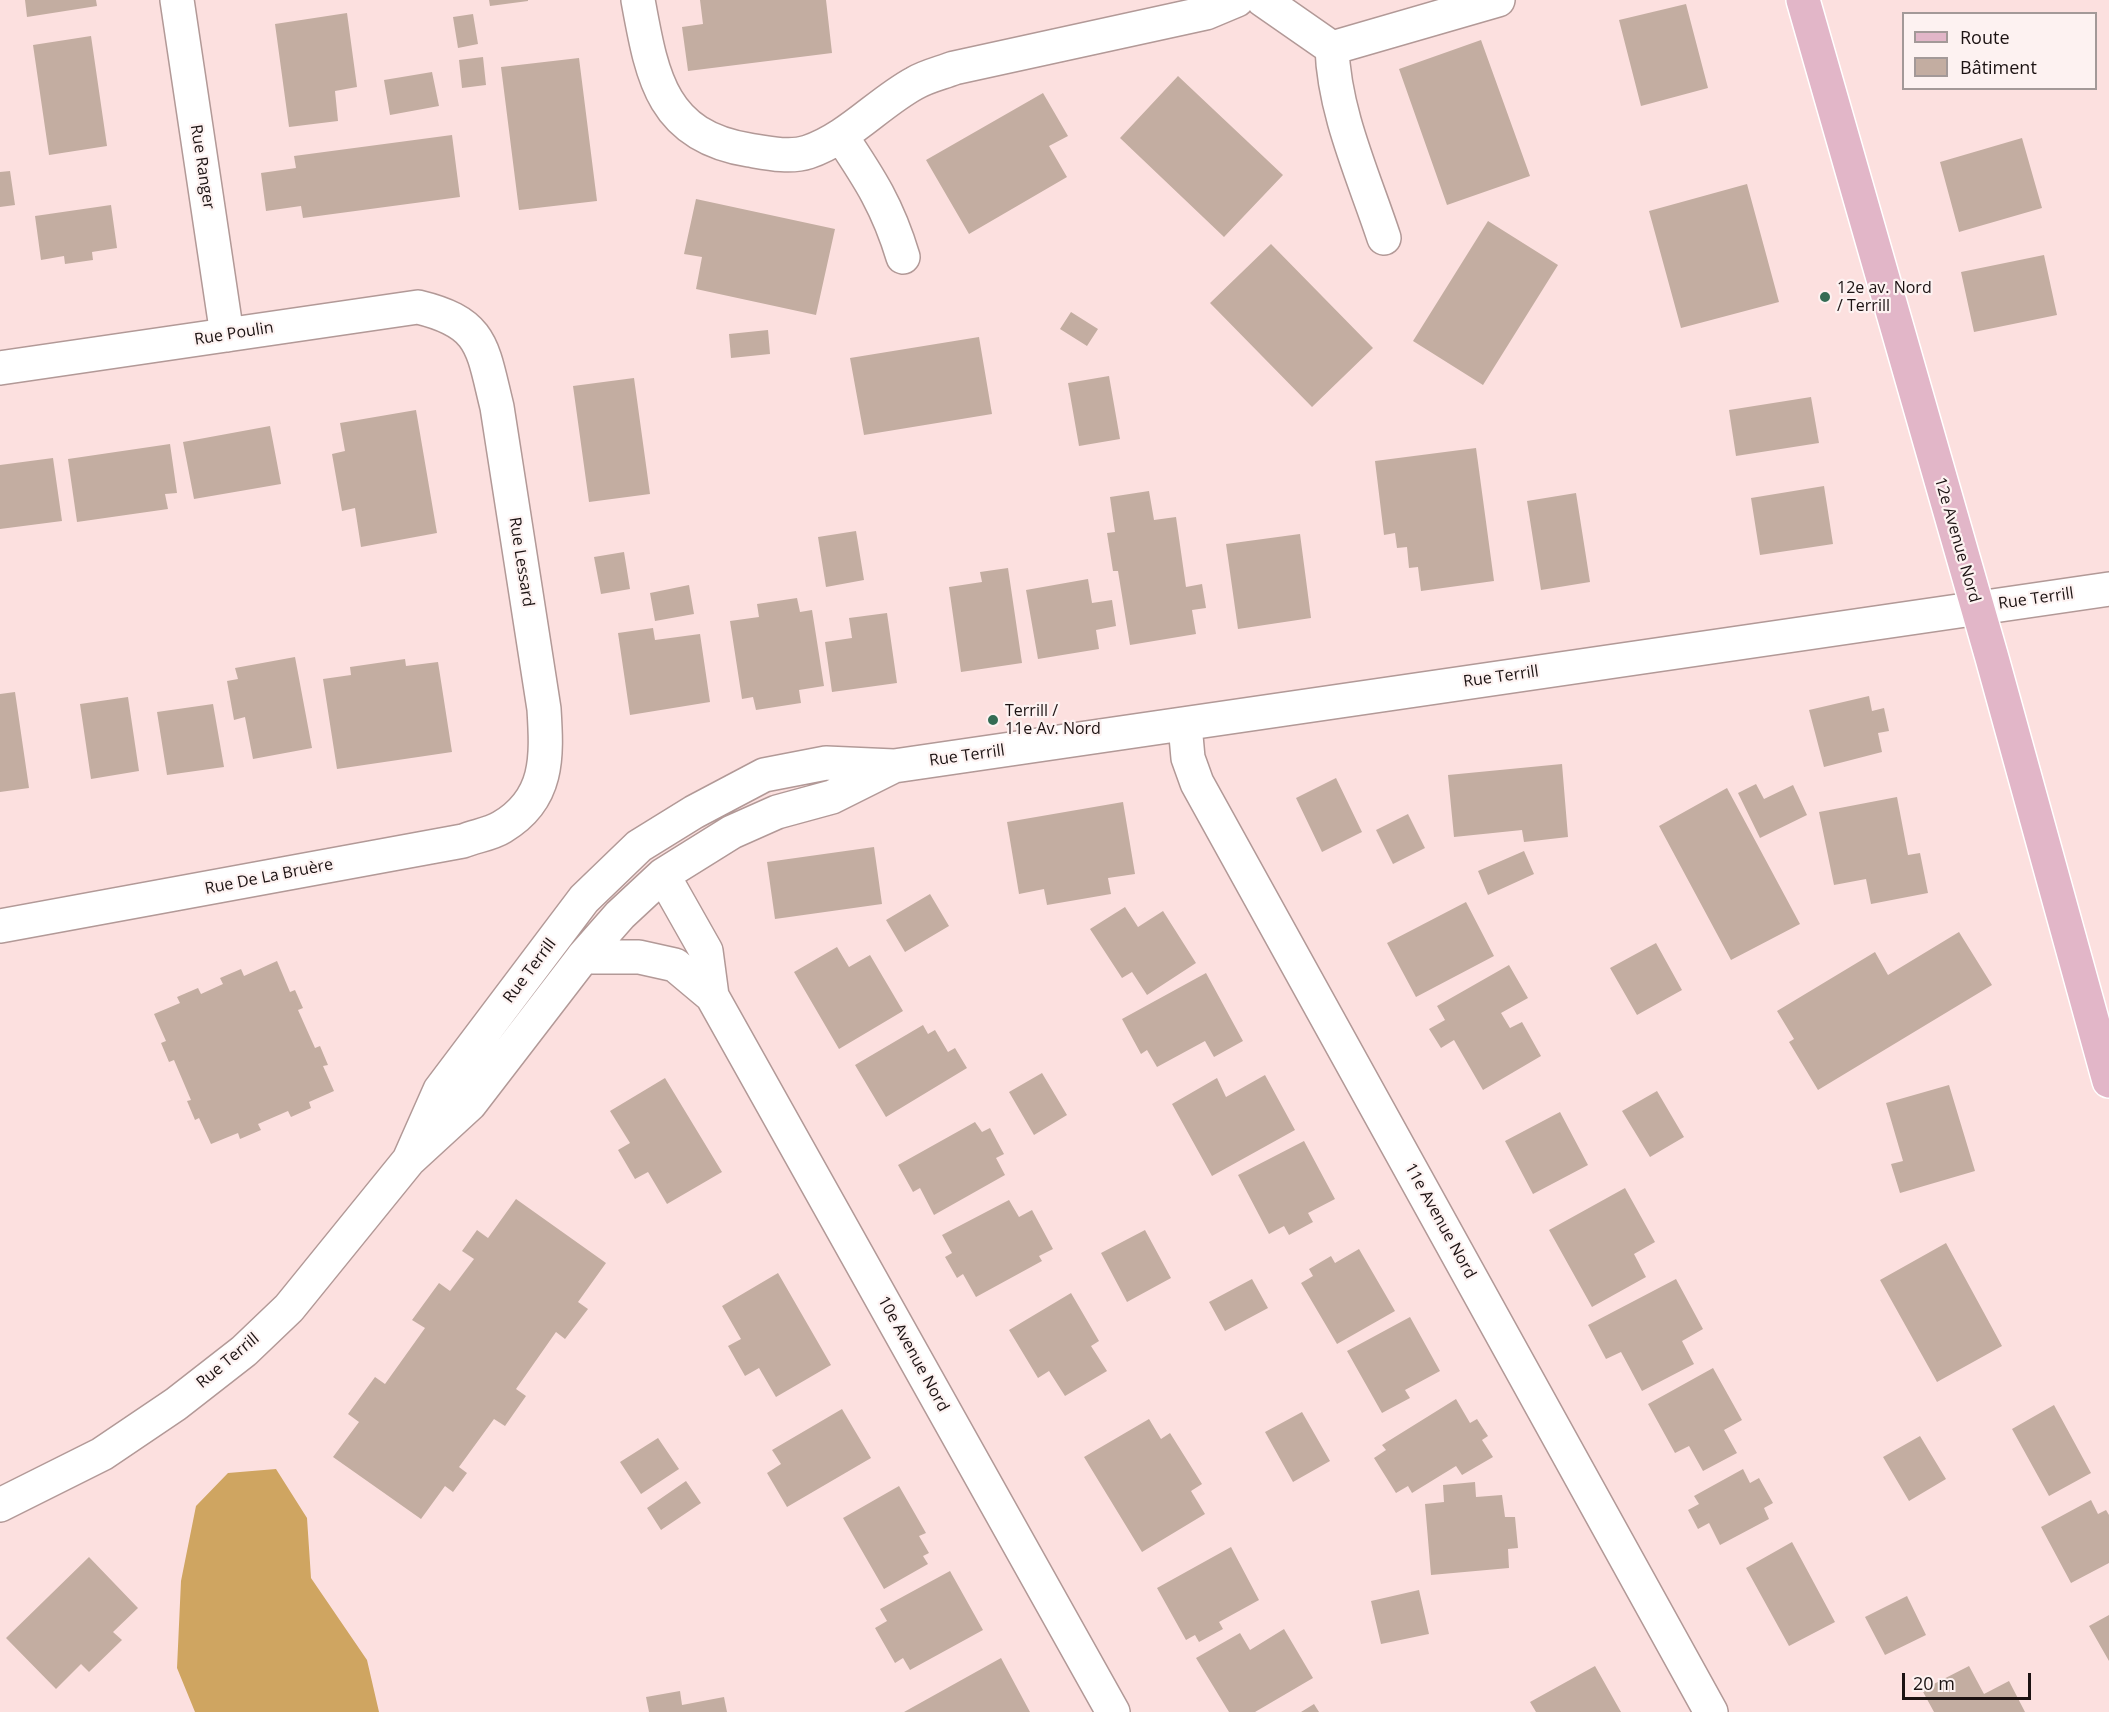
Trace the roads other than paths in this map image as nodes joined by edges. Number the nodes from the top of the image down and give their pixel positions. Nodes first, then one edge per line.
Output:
1 (177, 0) edge
2 (638, 0) edge
3 (1237, 0) edge
4 (1263, 0) edge
5 (1498, 0) edge
6 (1803, 0) edge
7 (1332, 48) junction
8 (841, 136) junction
9 (1384, 238) dead end
10 (903, 257) dead end
11 (464, 324) joint
12 (228, 335) junction
13 (0, 368) edge
14 (2109, 588) edge
15 (1977, 608) junction
16 (1185, 725) junction
17 (894, 766) junction
18 (530, 805) joint
19 (663, 875) junction
20 (0, 926) edge
21 (583, 957) junction
22 (712, 996) junction
23 (2109, 1081) edge
24 (409, 1160) junction
25 (0, 1505) edge
26 (1113, 1712) edge
27 (1711, 1712) edge

1 - 12 street, Rue Ranger
2 - 8 street
3 - 8 street
4 - 7 street
5 - 7 street
6 - 15 main road, 12e Avenue Nord
7 - 9 street
8 - 10 street
11 - 12 street, Rue Poulin
11 - 18 street, Rue Lessard
12 - 13 street, Rue Poulin
14 - 15 street, Rue Terrill
15 - 16 street, Rue Terrill
15 - 23 main road, 12e Avenue Nord
16 - 17 street, Rue Terrill
16 - 27 street, 11e Avenue Nord
17 - 19 street, Rue Terrill
17 - 24 street, Rue Terrill
18 - 20 street, Rue De La Bruère
19 - 21 street, Rue Terrill
19 - 22 street, 10e Avenue Nord
21 - 22 street, 10e Avenue Nord
21 - 24 street, Rue Terrill
22 - 26 street, 10e Avenue Nord
24 - 25 street, Rue Terrill

